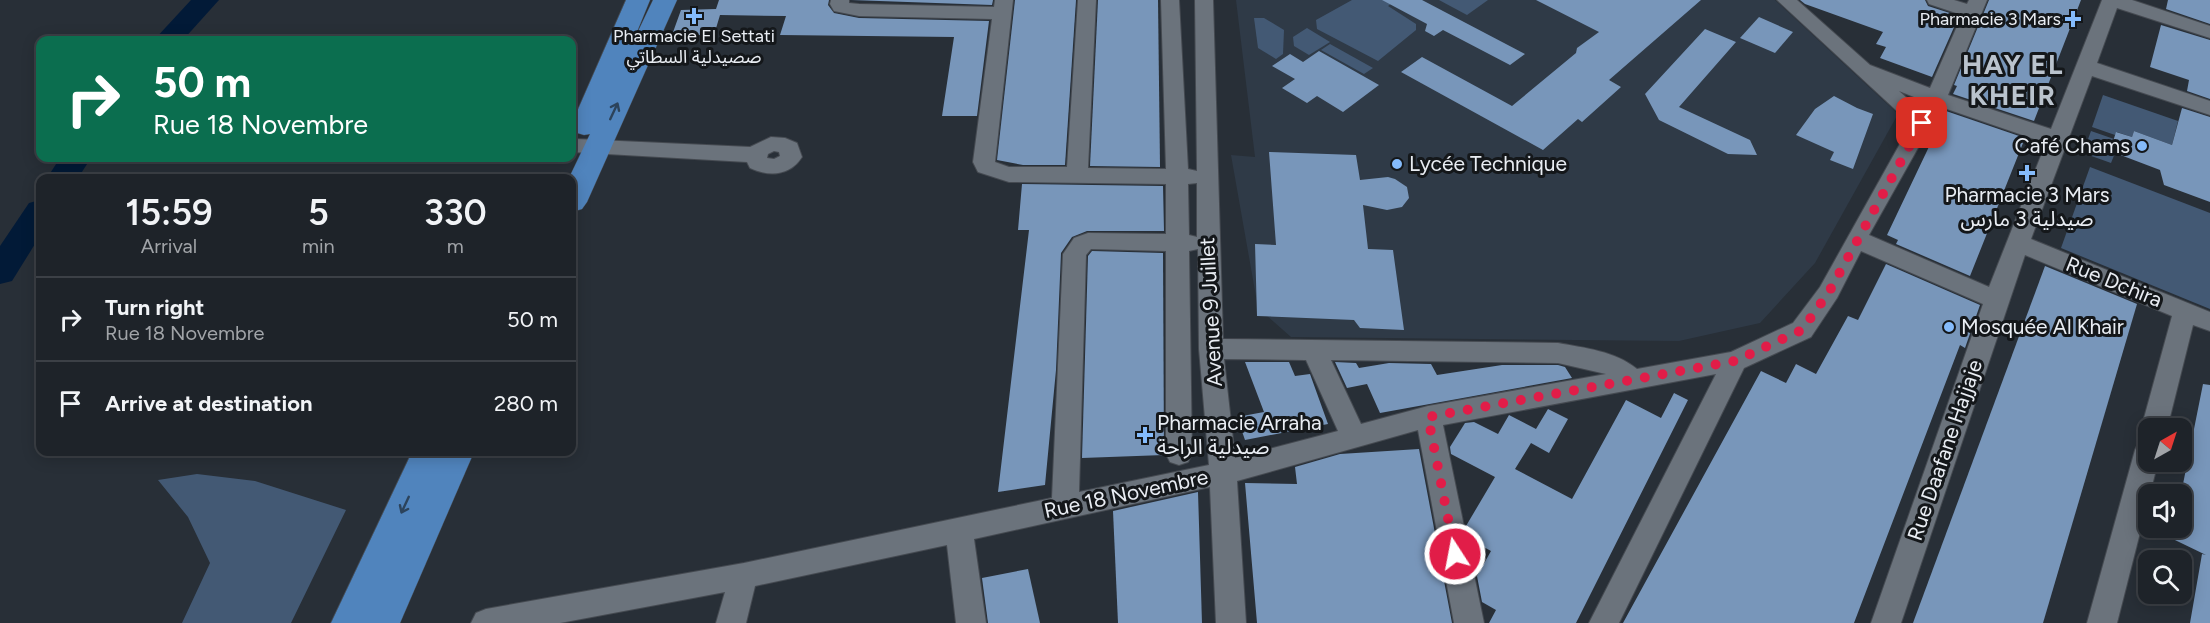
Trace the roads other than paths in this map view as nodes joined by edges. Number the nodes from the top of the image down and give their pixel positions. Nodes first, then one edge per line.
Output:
1 (638, 0) edge
2 (665, 0) edge
3 (840, 0) edge
4 (1087, 0) edge
5 (1170, 0) edge
6 (1204, 0) edge
7 (1786, 0) edge
8 (1936, 0) edge
9 (2112, 0) edge
10 (1975, 6) edge
11 (1003, 7) edge
12 (2210, 32) edge
13 (2084, 66) junction
14 (1862, 69) junction
15 (1936, 98) junction
16 (2210, 108) edge
17 (1922, 123) junction
18 (2056, 139) junction
19 (579, 152) edge
20 (756, 155) dead end
21 (576, 174) edge
22 (1077, 176) junction
23 (1177, 176) junction
24 (1206, 178) junction
25 (1857, 238) junction
26 (1177, 243) junction
27 (2018, 243) junction
28 (1208, 244) junction
29 (1996, 300) junction
30 (2185, 311) junction
31 (2210, 322) edge
32 (1210, 349) junction
33 (1314, 350) junction
34 (1735, 361) junction
35 (1632, 379) junction
36 (1428, 417) junction
37 (2157, 418) edge
38 (1354, 437) junction
39 (1179, 454) dead end
40 (427, 456) edge
41 (455, 456) edge
42 (2142, 472) edge
43 (1223, 473) junction
44 (1065, 507) junction
45 (959, 531) junction
46 (744, 576) junction
47 (499, 622) edge
48 (350, 623) edge
49 (381, 623) edge
50 (731, 623) edge
51 (971, 623) edge
52 (1231, 623) edge
53 (1469, 623) edge
54 (1604, 623) edge
55 (1886, 623) edge
56 (2102, 623) edge

1 - 19 main road
19 -> 2 main road
3 - 11 street
4 - 22 street
5 - 23 street
6 - 24 street, Avenue 9 Juillet
7 - 14 street
8 - 10 street
9 - 12 street
9 - 13 street, Rue Daafane Hajjaje
10 - 15 street, Rue 18 Novembre
11 - 22 street
13 - 16 street
13 - 18 street, Rue Daafane Hajjaje
14 - 15 street
14 - 17 street
15 - 17 street, Rue 18 Novembre
15 - 18 street
17 - 25 street, Rue 18 Novembre
18 - 27 street, Rue Daafane Hajjaje
19 - 20 street
19 - 21 main road
22 - 23 street
23 - 24 street
23 - 26 street
24 - 28 street, Avenue 9 Juillet
25 - 29 street
25 - 34 street, Rue 18 Novembre
26 - 28 street
26 - 39 street
26 - 44 street
27 - 29 street, Rue Daafane Hajjaje
27 - 30 street, Rue Dchira
28 - 32 street, Avenue 9 Juillet
29 - 55 street, Rue Daafane Hajjaje
30 - 31 street, Rue Dchira
30 - 37 street
32 - 33 street
32 - 43 street, Avenue 9 Juillet
33 - 35 street
33 - 38 street
34 - 35 street, Rue 18 Novembre
34 - 54 street
35 - 36 street, Rue 18 Novembre
36 - 38 street, Rue 18 Novembre
36 - 53 street
38 - 43 street, Rue 18 Novembre
40 -> 48 main road
41 - 49 main road
42 - 56 street
43 - 44 street, Rue 18 Novembre
43 - 52 street, Avenue 9 Juillet
44 - 45 street, Rue 18 Novembre
45 - 46 street, Rue 18 Novembre
45 - 51 street
46 - 47 street, Rue 18 Novembre
46 - 50 street

